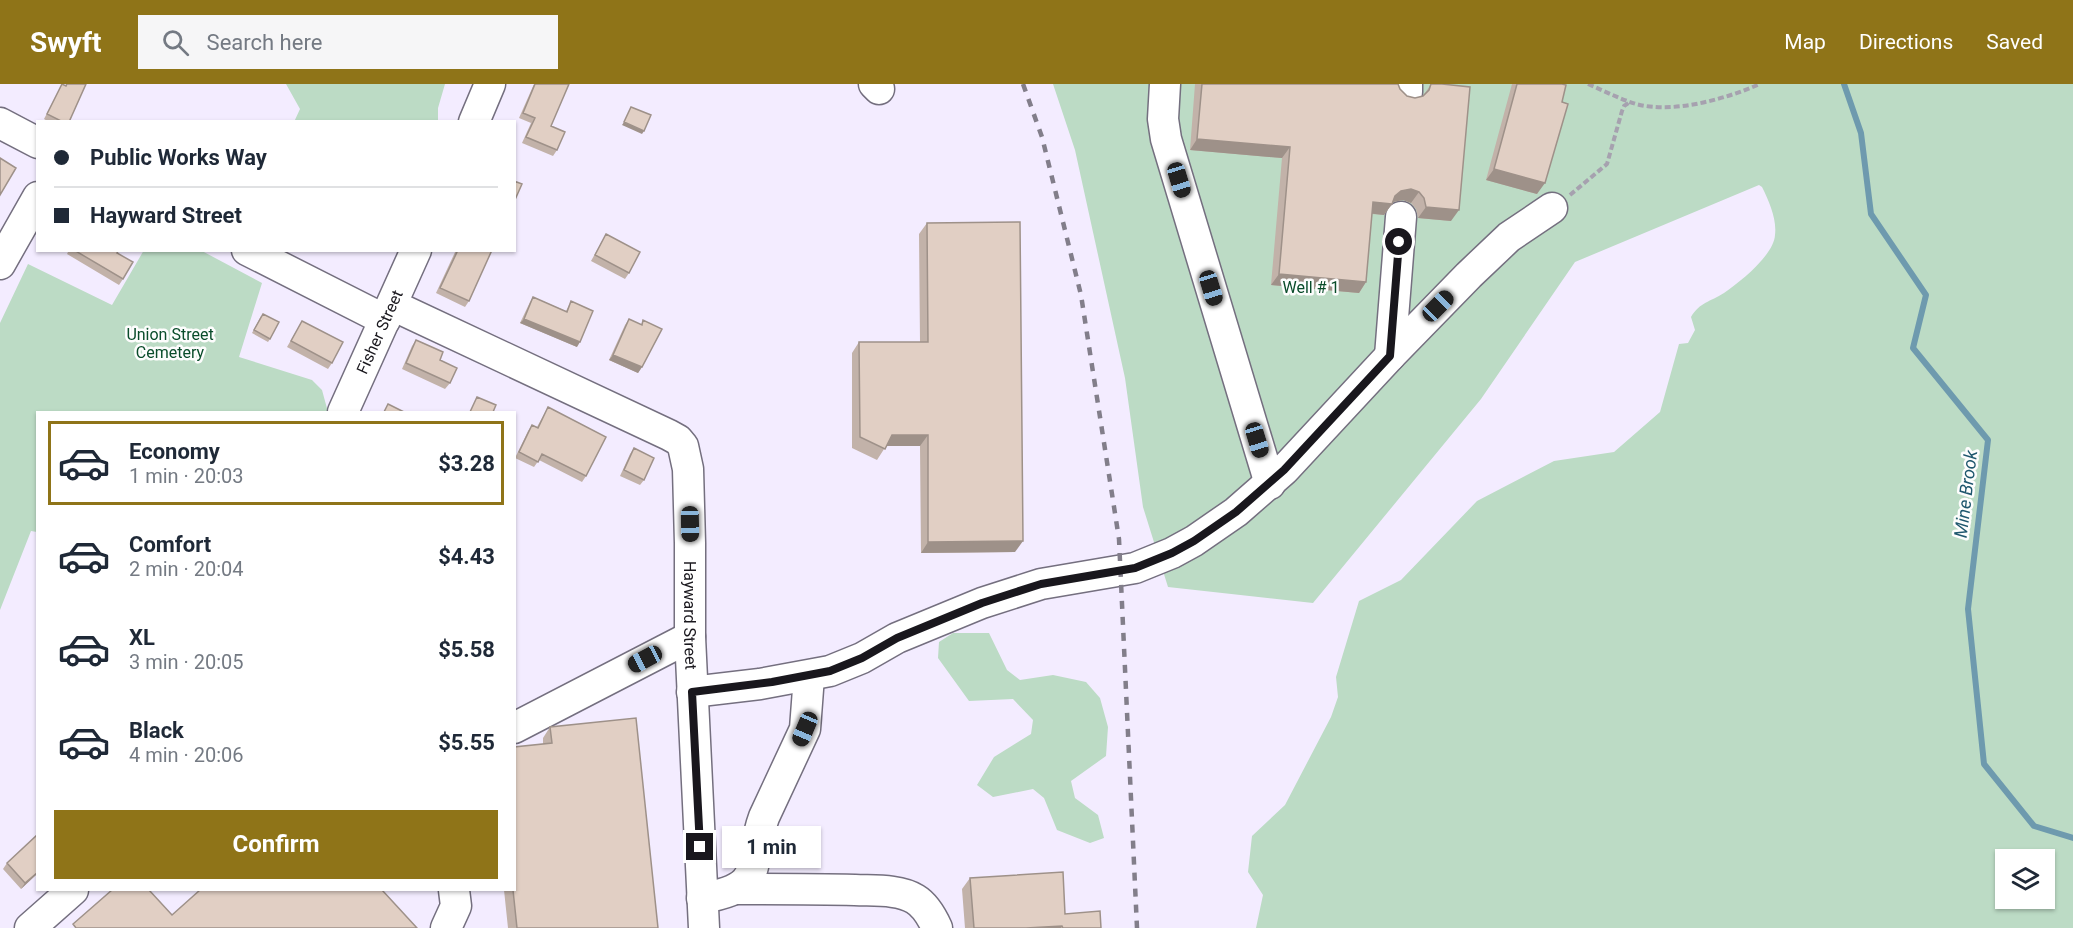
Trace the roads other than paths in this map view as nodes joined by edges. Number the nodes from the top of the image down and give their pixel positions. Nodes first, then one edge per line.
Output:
1 (490, 84) edge
2 (1166, 84) edge
3 (475, 120) edge
4 (0, 123) edge
5 (36, 142) edge
6 (36, 201) edge
7 (1552, 208) road end
8 (1401, 217) dead end
9 (251, 252) edge
10 (415, 252) edge
11 (0, 264) edge
12 (388, 313) junction
13 (1390, 356) junction
14 (343, 411) edge
15 (1269, 484) junction
16 (690, 637) junction
17 (809, 676) junction
18 (692, 692) junction
19 (516, 727) edge
20 (738, 889) junction
21 (72, 891) edge
22 (454, 891) edge
23 (702, 898) junction
24 (30, 928) edge
25 (446, 928) edge
26 (704, 928) edge
27 (937, 928) edge

1 - 3 street
2 - 15 street
4 - 5 street
6 - 11 street
7 - 13 street
8 - 13 street
9 - 12 street
10 - 12 street, Fisher Street
12 - 14 street, Fisher Street
12 - 16 street, Hayward Street
13 - 15 street
15 - 17 street
16 - 18 street, Hayward Street
16 - 19 street
17 - 18 street
17 - 20 street
18 - 23 street, Hayward Street
20 - 23 street
20 - 27 street
21 - 24 street
22 - 25 street
23 - 26 street, Hayward Street

